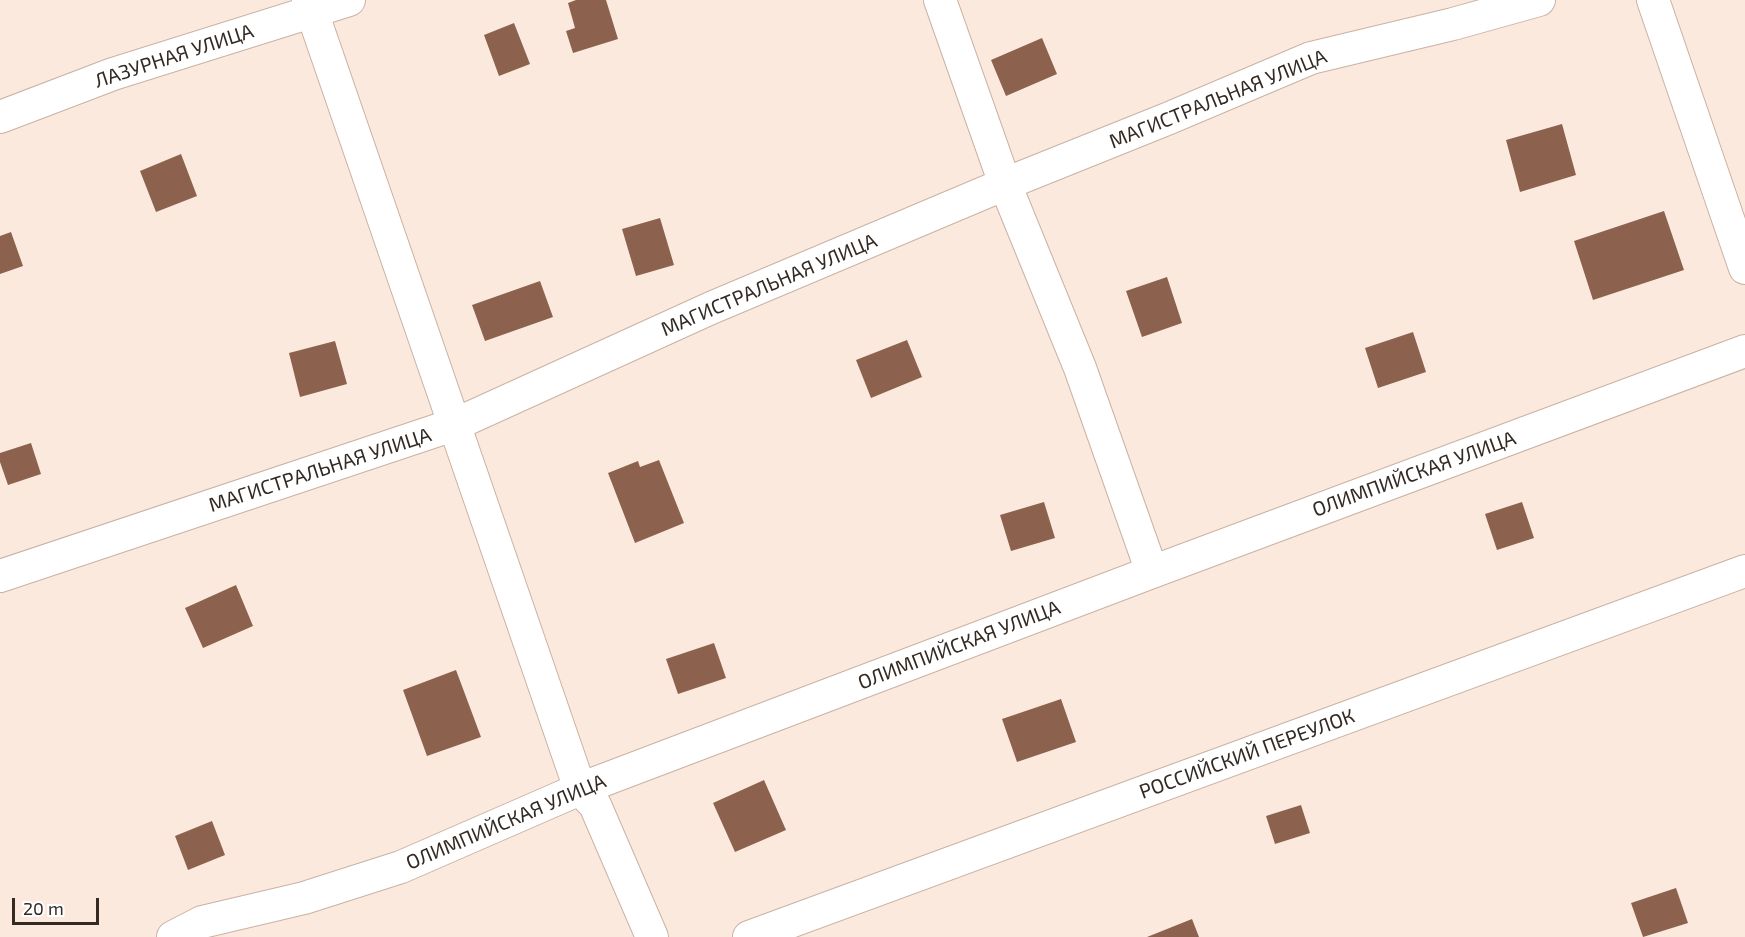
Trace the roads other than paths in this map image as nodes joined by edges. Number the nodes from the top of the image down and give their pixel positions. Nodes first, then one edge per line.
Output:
1 (349, 0) edge
2 (940, 0) edge
3 (1539, 0) edge
4 (1653, 0) edge
5 (310, 6) edge
6 (0, 117) edge
7 (1005, 184) junction
8 (1745, 268) edge
9 (1745, 351) edge
10 (456, 424) junction
11 (1745, 571) edge
12 (1152, 572) junction
13 (0, 576) edge
14 (580, 789) junction
15 (173, 937) edge
16 (652, 937) edge
17 (749, 937) edge

1 - 5 street, ЛАЗУРНАЯ УЛИЦА
2 - 7 street
3 - 7 street, МАГИСТРАЛЬНАЯ УЛИЦА
4 - 8 street
5 - 6 street, ЛАЗУРНАЯ УЛИЦА
5 - 10 street
7 - 10 street, МАГИСТРАЛЬНАЯ УЛИЦА
7 - 12 street
9 - 12 street, ОЛИМПИЙСКАЯ УЛИЦА
10 - 13 street, МАГИСТРАЛЬНАЯ УЛИЦА
10 - 14 street
11 - 17 street, РОССИЙСКИЙ ПЕРЕУЛОК
12 - 14 street, ОЛИМПИЙСКАЯ УЛИЦА
14 - 15 street, ОЛИМПИЙСКАЯ УЛИЦА
14 - 16 street

